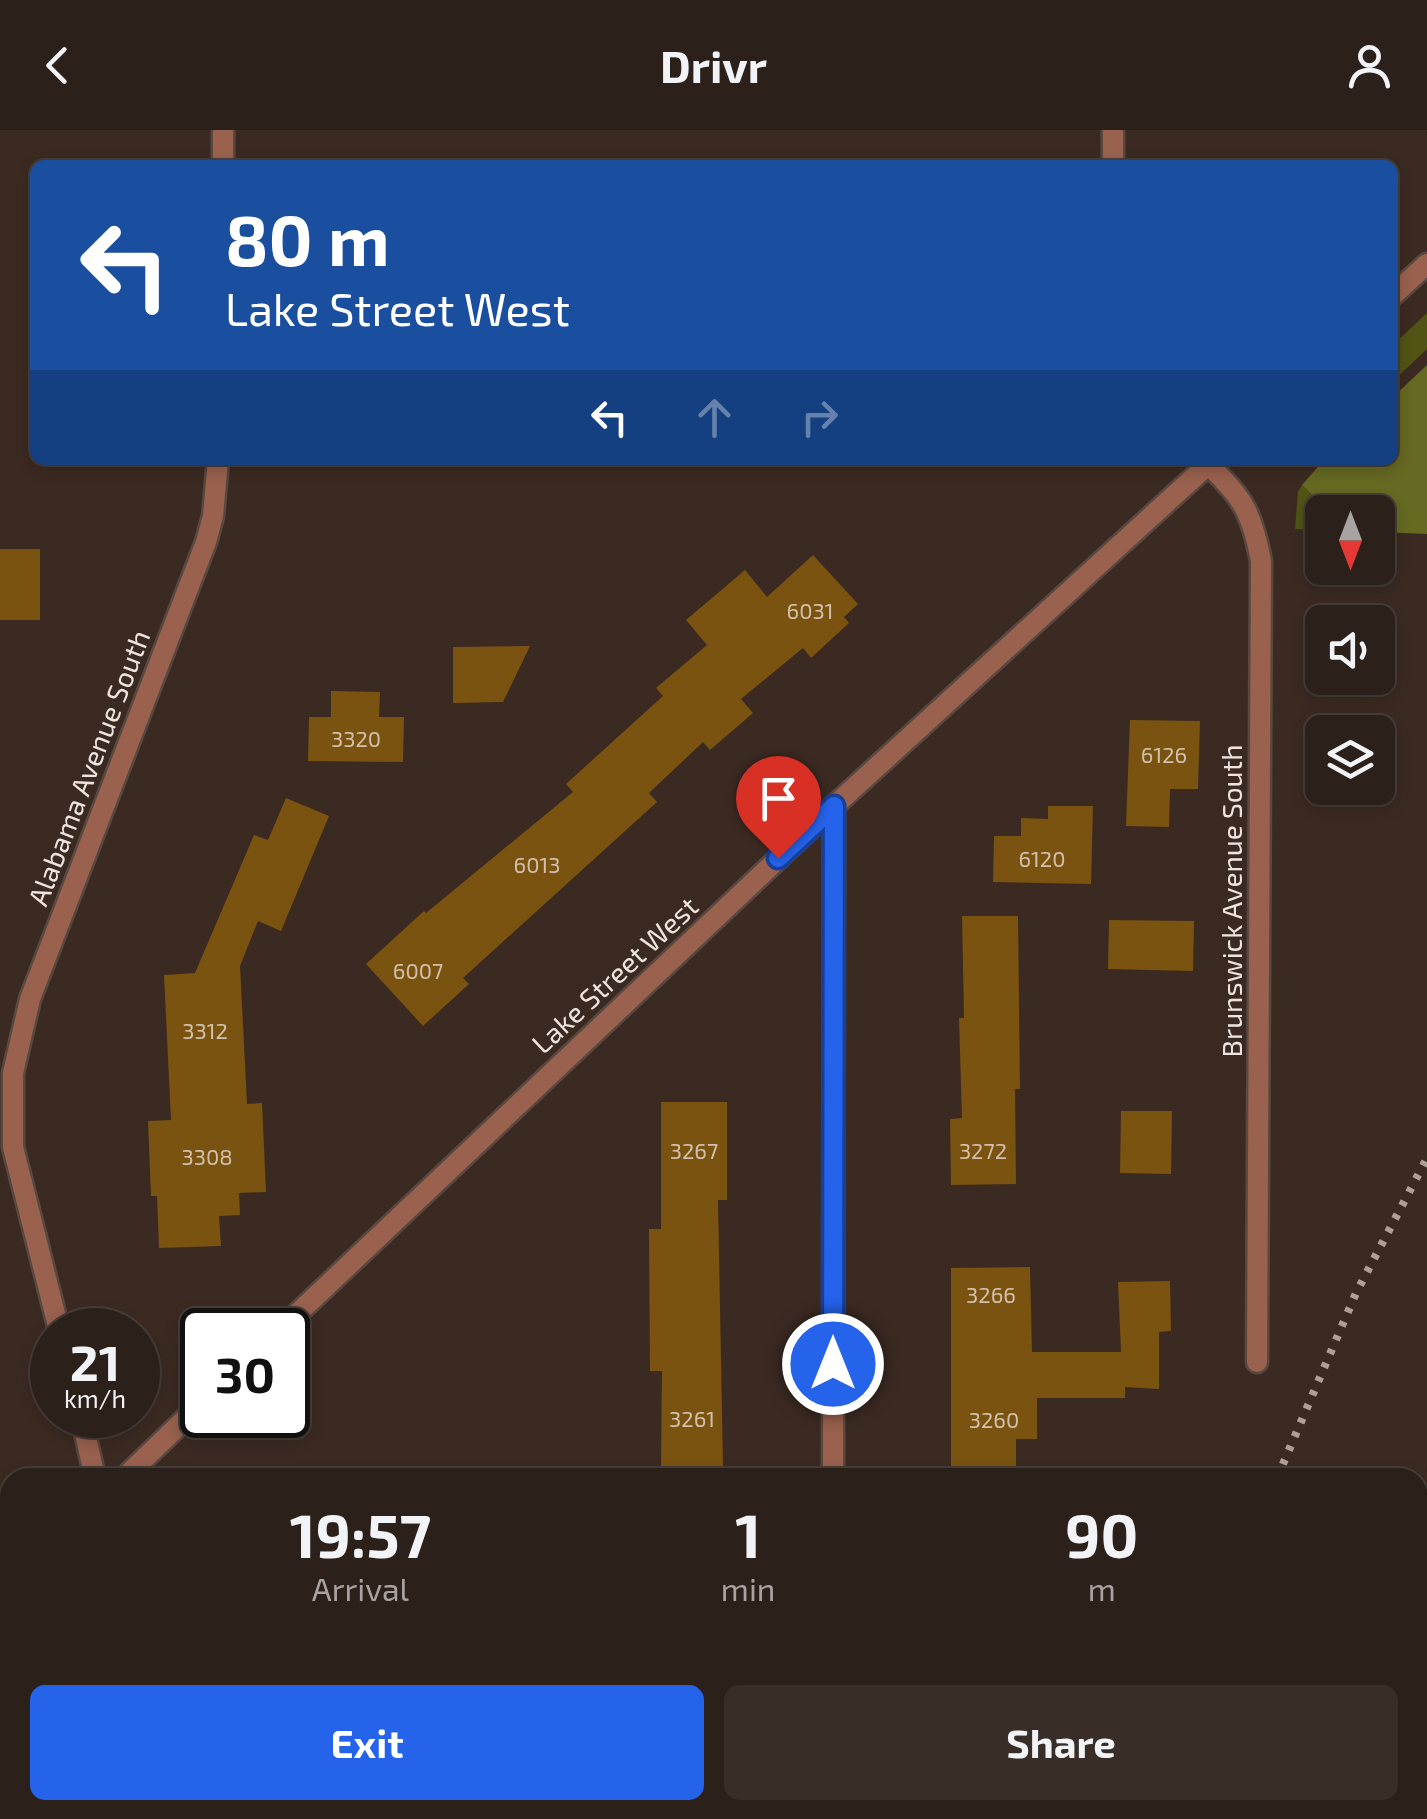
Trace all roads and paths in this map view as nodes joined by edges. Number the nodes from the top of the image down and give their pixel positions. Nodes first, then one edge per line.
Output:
1 (223, 130) edge
2 (1113, 130) edge
3 (223, 160) edge
4 (1113, 160) edge
5 (1427, 264) edge
6 (1398, 291) edge
7 (218, 465) edge
8 (1204, 465) edge
9 (1212, 465) edge
10 (834, 806) junction
11 (53, 1308) edge
12 (303, 1308) edge
13 (1257, 1362) dead end
14 (180, 1424) edge
15 (85, 1438) edge
16 (93, 1468) edge
17 (134, 1468) edge
18 (833, 1468) edge

1 - 3 street
2 - 4 street
5 - 6 street
7 - 11 street, Alabama Avenue South
8 - 10 street, Lake Street West
9 - 13 street, Brunswick Avenue South
10 - 12 street, Lake Street West
10 - 18 street
14 - 17 street
15 - 16 street

